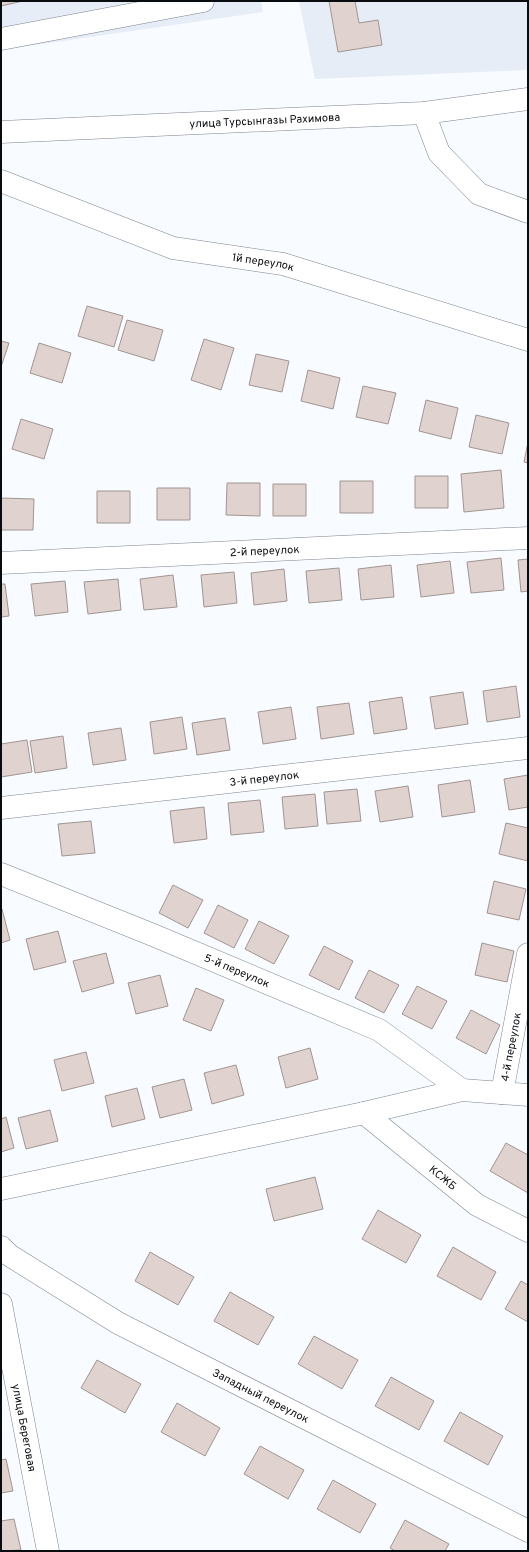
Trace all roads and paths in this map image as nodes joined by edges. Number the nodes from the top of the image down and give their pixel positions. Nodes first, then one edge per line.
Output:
1 (203, 1) edge
2 (1, 39) edge
3 (528, 99) edge
4 (424, 113) junction
5 (1, 132) edge
6 (1, 181) edge
7 (528, 212) edge
8 (528, 340) edge
9 (528, 538) edge
10 (1, 563) edge
11 (528, 748) edge
12 (1, 808) edge
13 (1, 874) edge
14 (528, 954) edge
15 (462, 1090) junction
16 (502, 1092) junction
17 (528, 1094) edge
18 (364, 1113) junction
19 (1, 1189) edge
20 (528, 1231) edge
21 (1, 1247) edge
22 (1, 1304) edge
23 (528, 1531) edge
24 (48, 1551) edge

1 - 2 street
3 - 4 street, улица Турсынгазы Рахимова
4 - 5 street, улица Турсынгазы Рахимова
4 - 7 street
6 - 8 street, 1й переулок
9 - 10 street, 2-й переулок
11 - 12 street, 3-й переулок
13 - 15 street, 5-й переулок
14 - 16 street, 4-й переулок
15 - 16 street
15 - 18 street
16 - 17 street
18 - 19 street
18 - 20 street, КСЖБ
21 - 23 street, Западный переулок
22 - 24 street, улица Береговая

